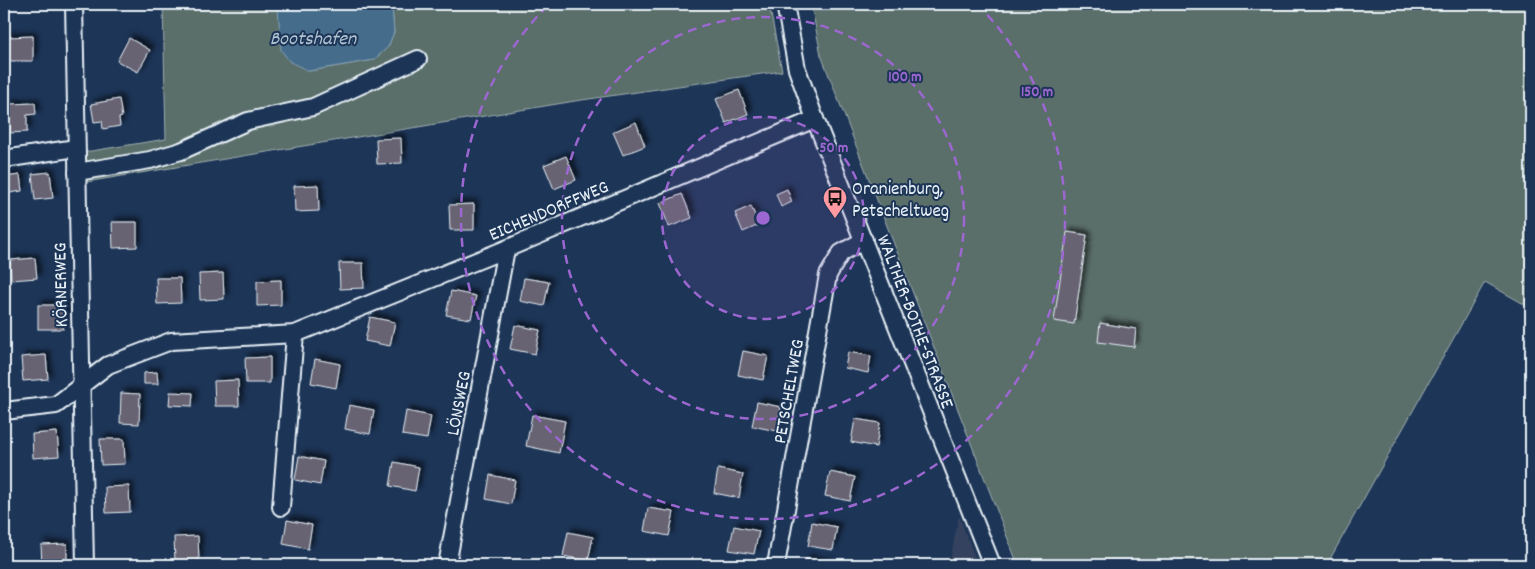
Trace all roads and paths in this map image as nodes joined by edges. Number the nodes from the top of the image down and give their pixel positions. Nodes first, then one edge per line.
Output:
1 (74, 4) edge
2 (784, 4) edge
3 (418, 59) dead end
4 (815, 119) junction
5 (76, 148) junction
6 (4, 159) edge
7 (77, 172) junction
8 (864, 240) junction
9 (506, 249) junction
10 (295, 334) junction
11 (81, 386) junction
12 (4, 411) edge
13 (281, 507) dead end
14 (85, 565) edge
15 (447, 565) edge
16 (776, 565) edge
17 (992, 565) edge

1 - 5 street, KÖRNERWEG
2 - 4 street, WALTHER-BOTHE-STRASSE
3 - 7 street
4 - 8 street, WALTHER-BOTHE-STRASSE
4 - 9 street, EICHENDORFFWEG
5 - 6 street
5 - 7 street, KÖRNERWEG
7 - 11 street, KÖRNERWEG
8 - 16 street, PETSCHELTWEG
8 - 17 street, WALTHER-BOTHE-STRASSE
9 - 10 street, EICHENDORFFWEG
9 - 15 street, LÖNSWEG
10 - 11 street, EICHENDORFFWEG
10 - 13 street
11 - 12 street, EICHENDORFFWEG
11 - 14 street, KÖRNERWEG

